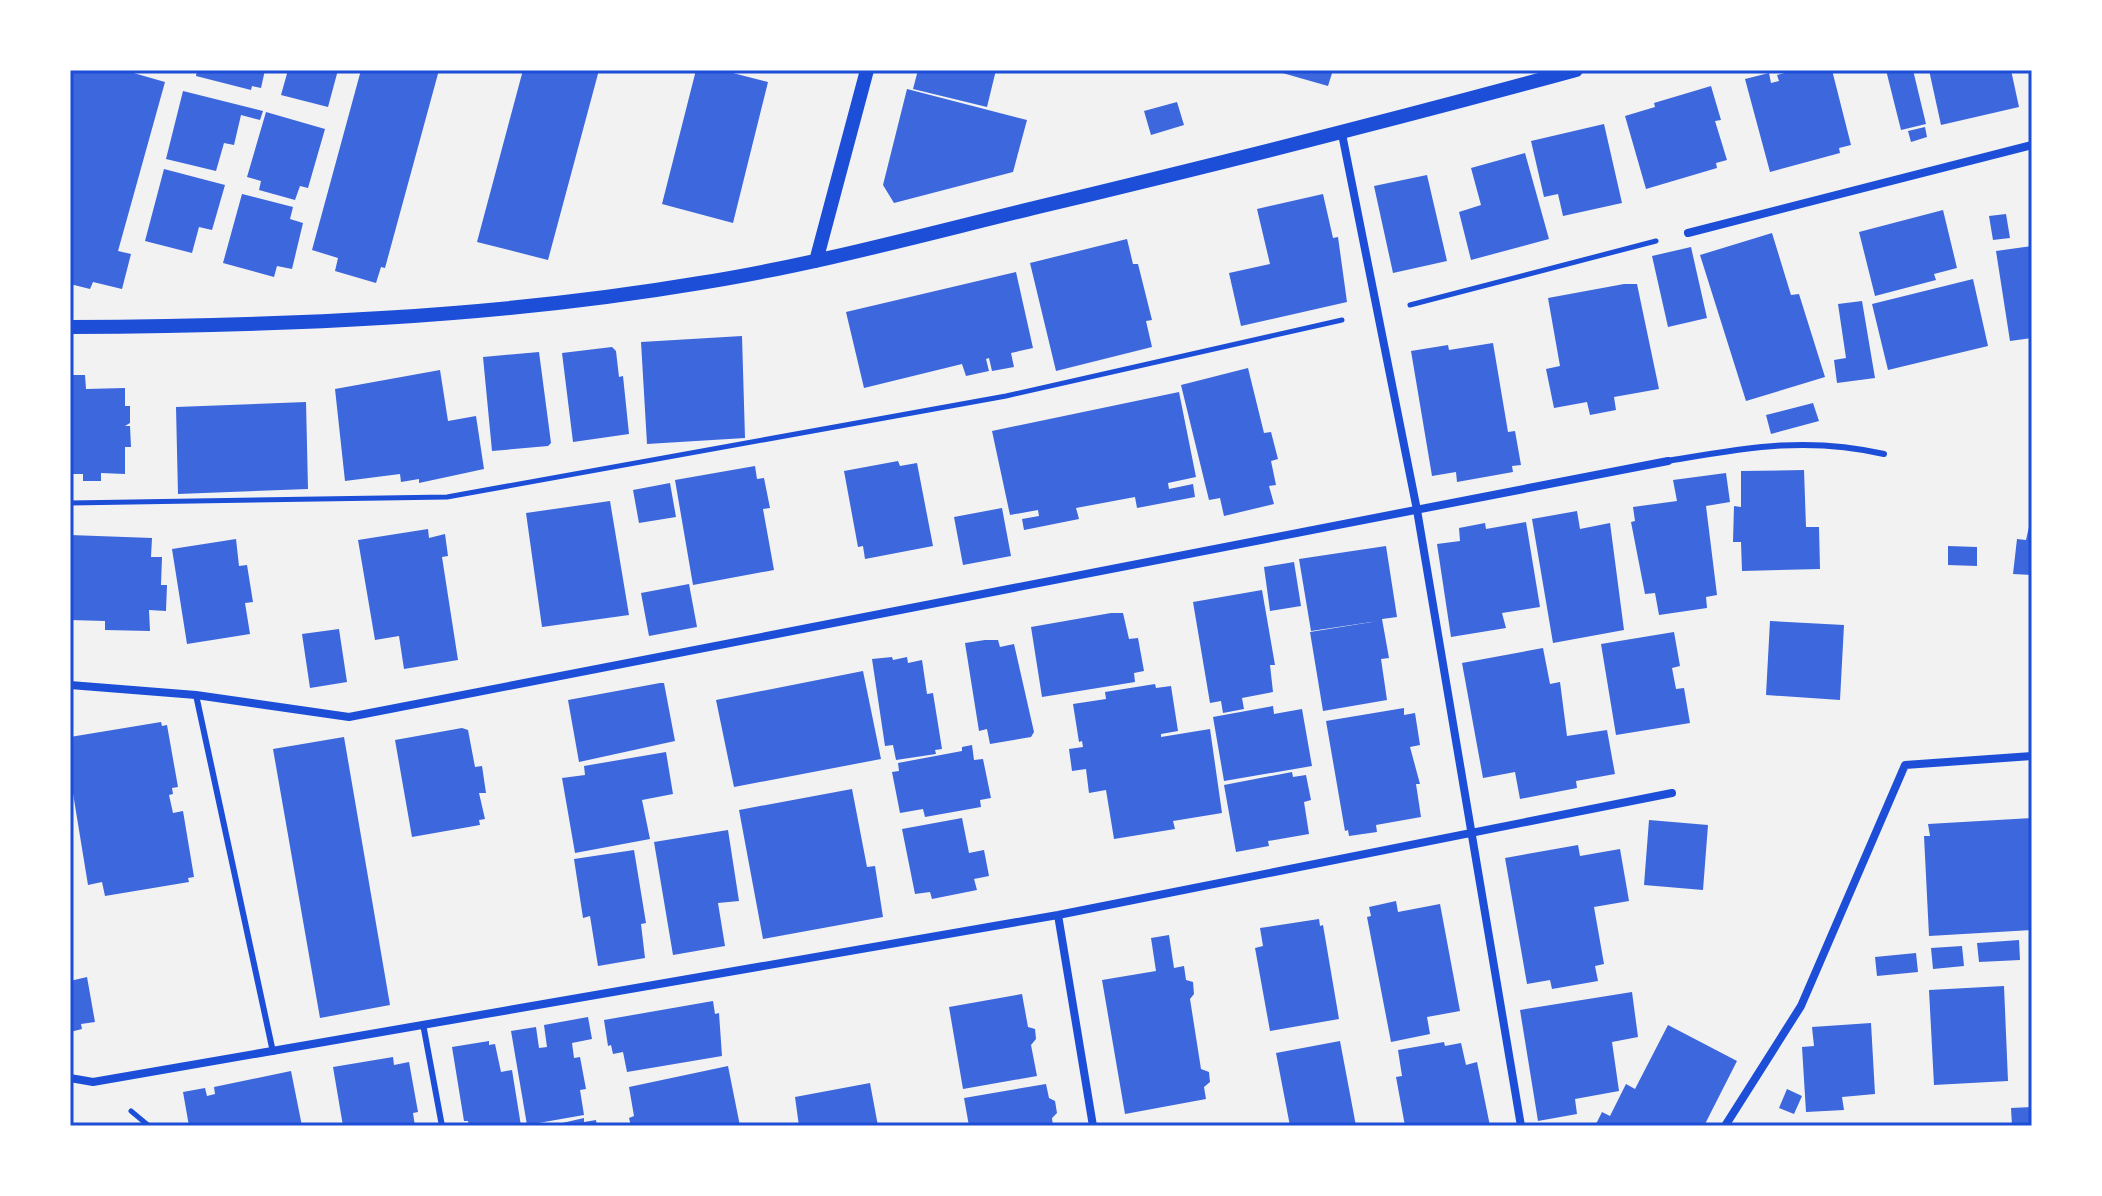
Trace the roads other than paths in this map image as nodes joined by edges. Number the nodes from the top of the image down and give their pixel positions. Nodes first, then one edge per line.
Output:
1 (867, 70) edge
2 (1576, 70) edge
3 (1342, 134) junction
4 (2032, 145) edge
5 (1688, 233) road end
6 (816, 261) junction
7 (70, 327) edge
8 (1884, 454) dead end
9 (1668, 461) joint
10 (1417, 510) junction
11 (70, 685) edge
12 (196, 695) junction
13 (2032, 756) edge
14 (1672, 793) dead end
15 (1472, 831) junction
16 (1058, 915) junction
17 (423, 1024) junction
18 (273, 1052) junction
19 (70, 1078) edge
20 (442, 1126) edge
21 (1093, 1126) edge
22 (1521, 1126) edge
23 (1725, 1126) edge

1 - 6 street
2 - 3 street
3 - 6 street
3 - 10 street
4 - 5 street
6 - 7 street
8 - 9 lane
9 - 10 street
10 - 12 street
10 - 15 street
11 - 12 street
12 - 18 lane
13 - 23 street
14 - 15 street
15 - 16 street
15 - 22 street
16 - 17 street
16 - 21 street
17 - 18 street
17 - 20 lane
18 - 19 street

